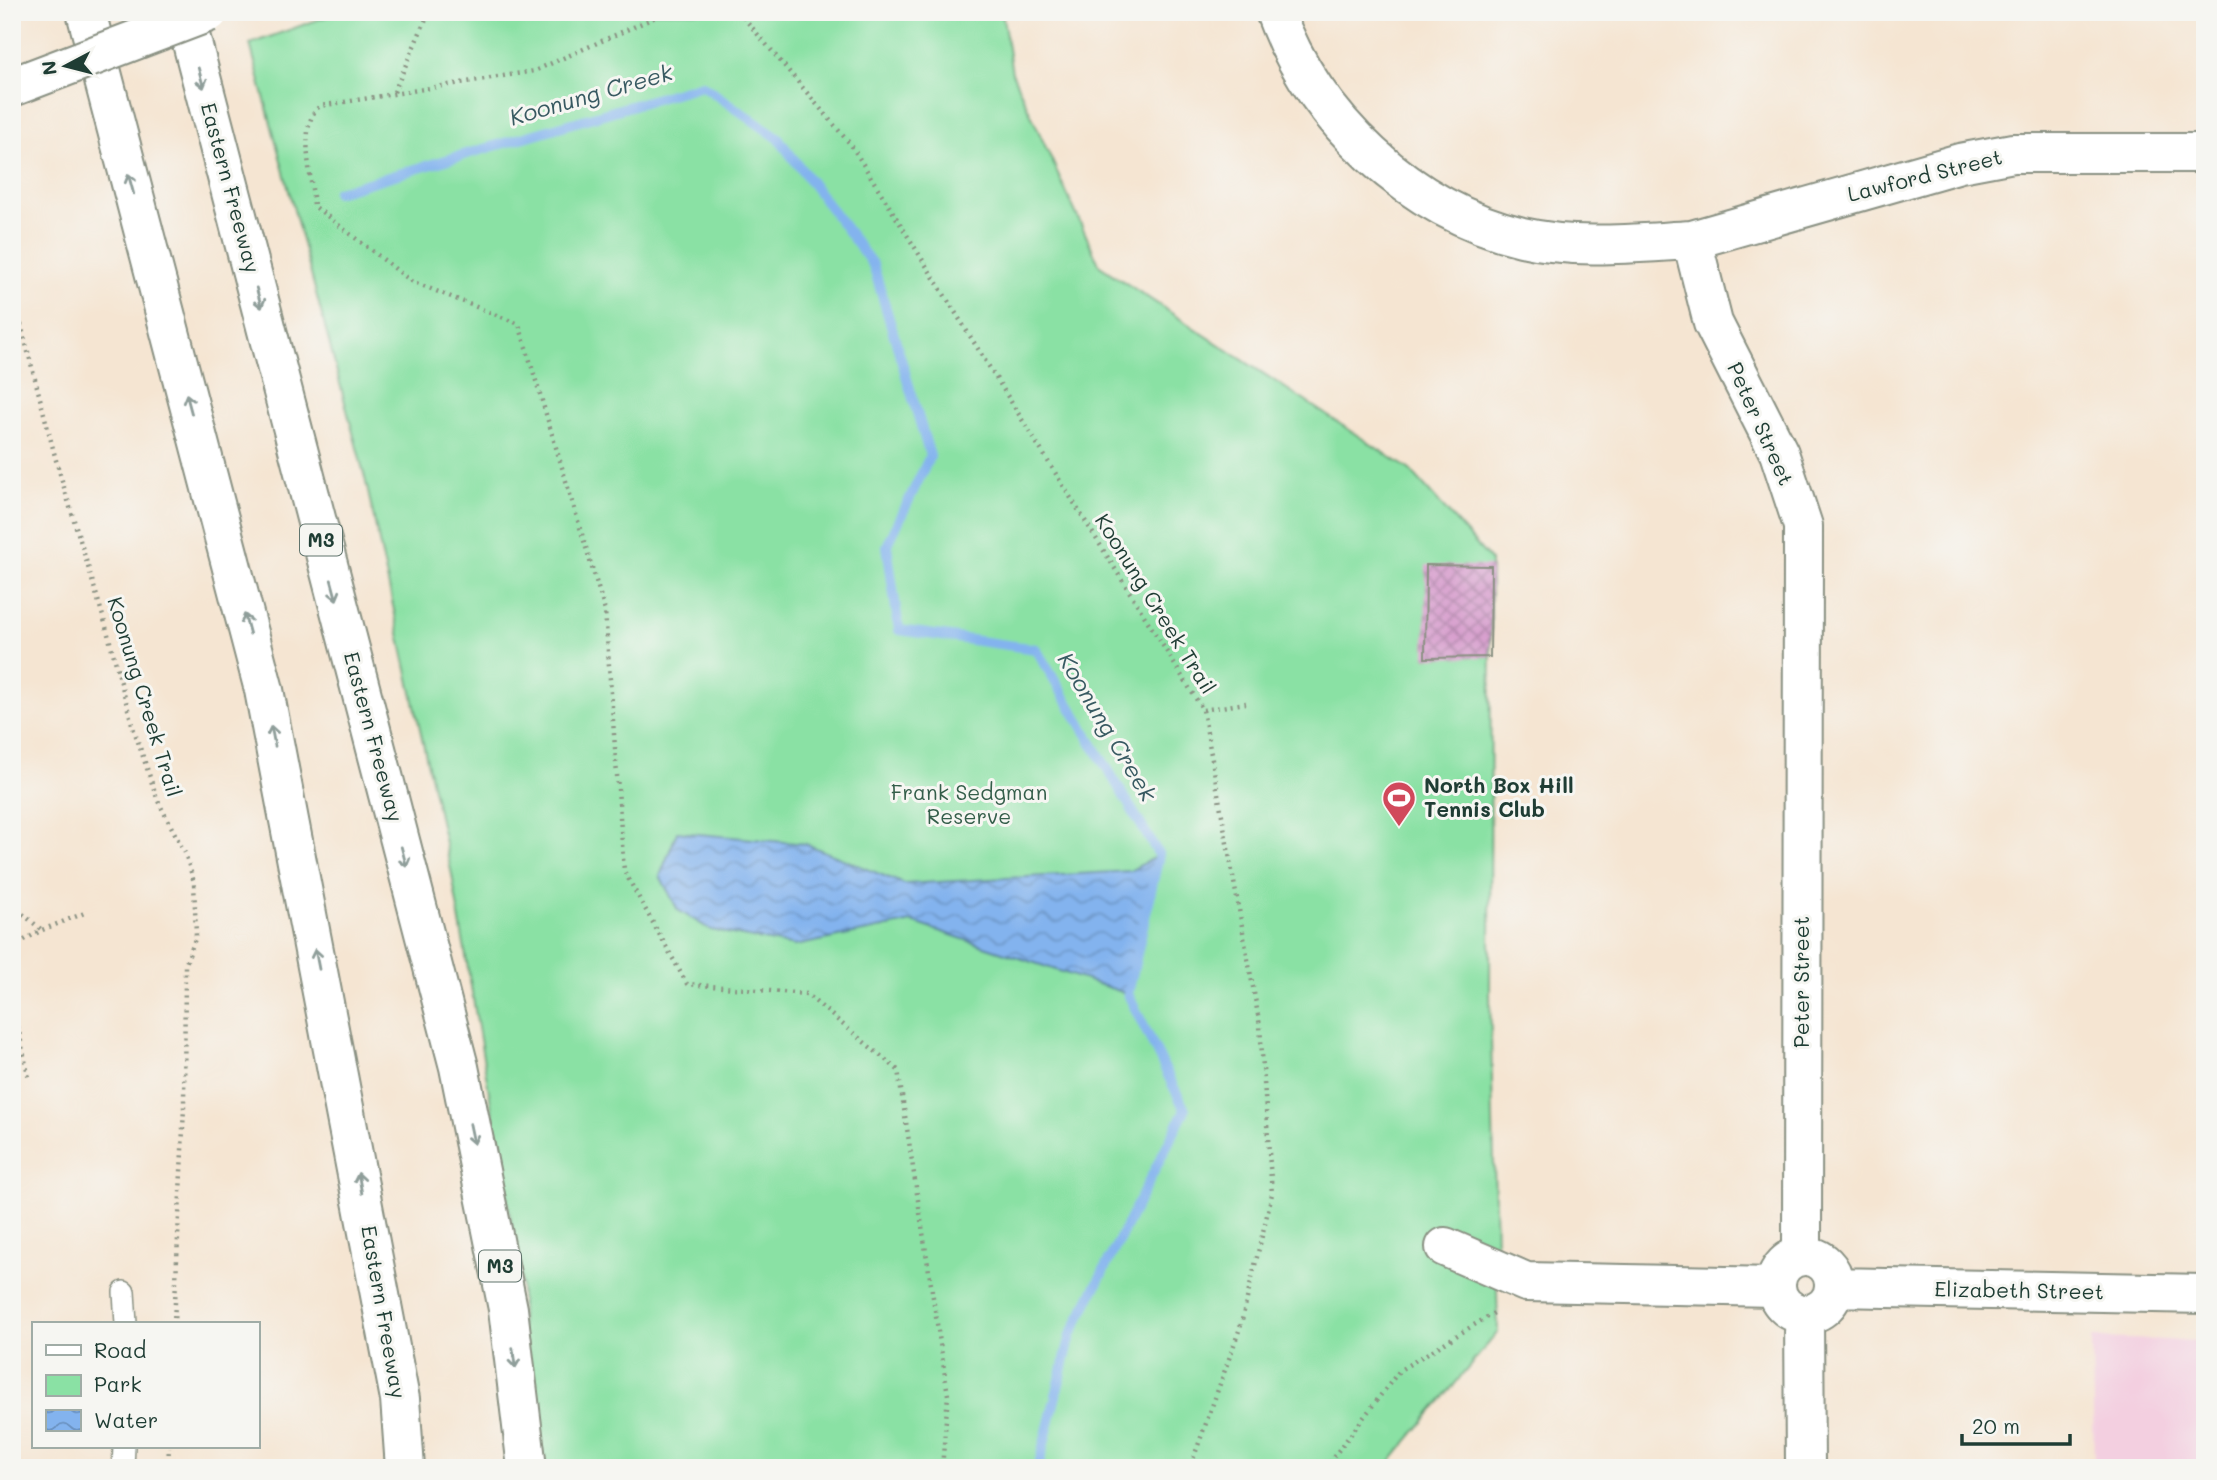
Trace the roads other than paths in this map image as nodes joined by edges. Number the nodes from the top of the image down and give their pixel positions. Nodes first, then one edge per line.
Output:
1 (86, 12) edge
2 (184, 12) edge
3 (209, 12) edge
4 (1275, 12) edge
5 (12, 87) edge
6 (2205, 153) edge
7 (1692, 240) junction
8 (1445, 1247) dead end
9 (1802, 1256) junction
10 (1775, 1287) junction
11 (1834, 1287) junction
12 (124, 1292) dead end
13 (2205, 1294) edge
14 (1804, 1314) junction
15 (126, 1322) edge
16 (124, 1448) edge
17 (123, 1468) edge
18 (405, 1468) edge
19 (527, 1468) edge
20 (1805, 1468) edge

18 -> 1 main road, Eastern Freeway
2 -> 19 main road, Eastern Freeway / M3
3 - 5 main road, bridge
4 - 7 main road
6 - 7 main road, Lawford Street
7 - 9 main road, Peter Street
8 - 10 main road
9 - 10 main road
9 - 11 main road
10 - 14 main road
11 - 13 main road, Elizabeth Street
11 - 14 main road
12 - 15 lane
14 - 20 main road
16 - 17 lane

